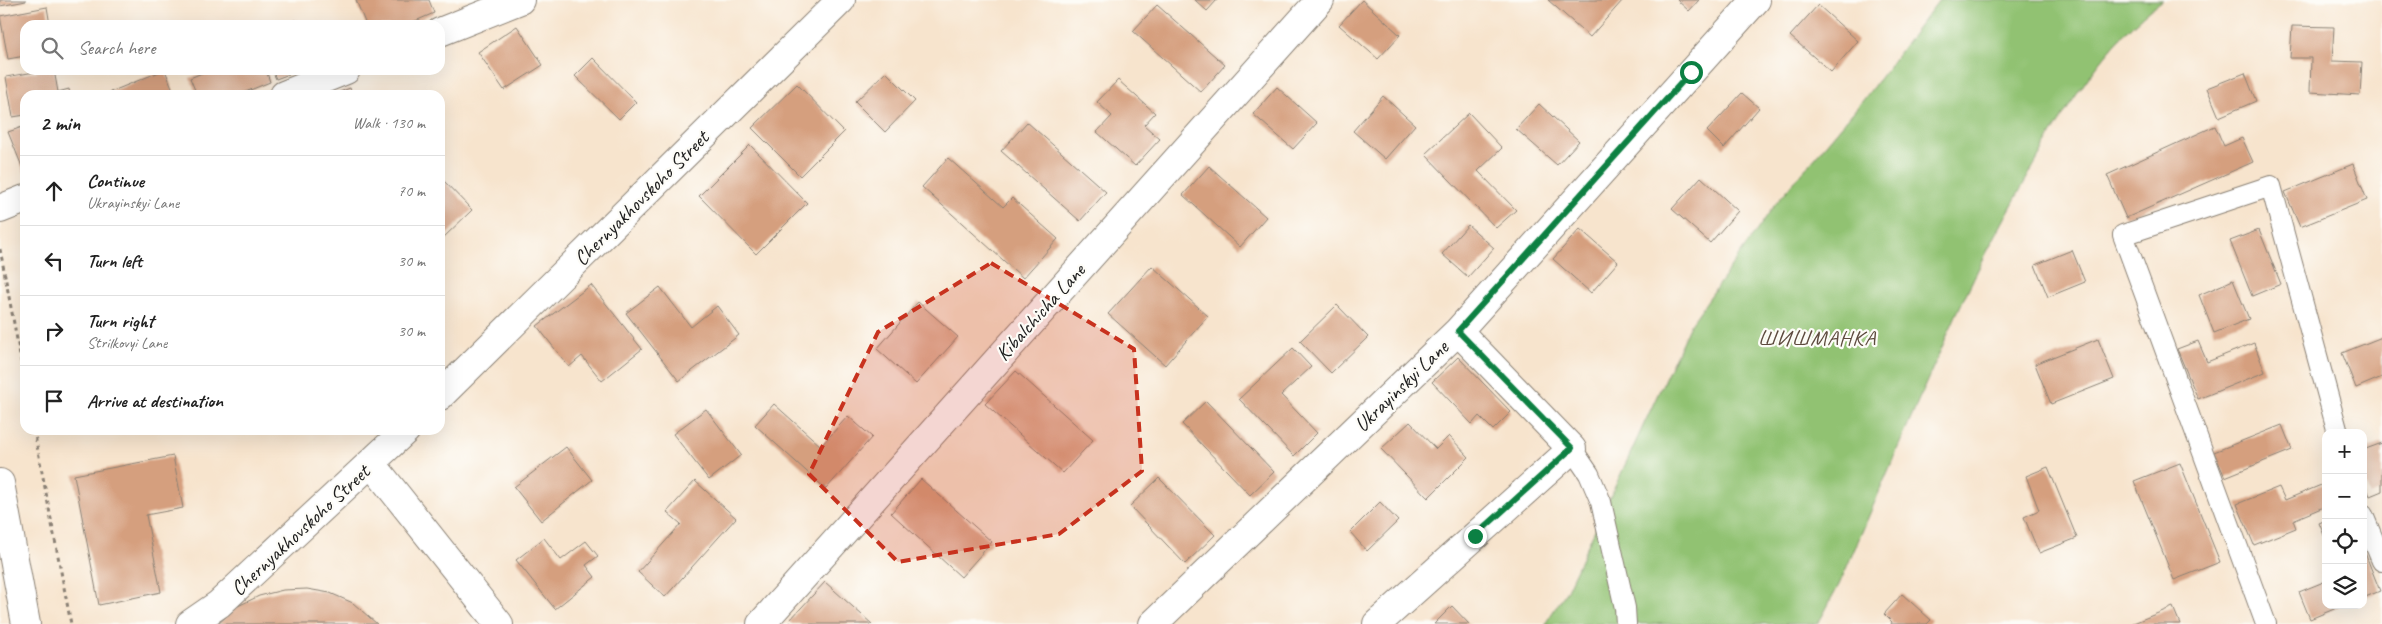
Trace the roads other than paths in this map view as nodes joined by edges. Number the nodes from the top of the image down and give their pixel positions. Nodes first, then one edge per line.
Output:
1 (520, 0) edge
2 (841, 0) edge
3 (1320, 0) edge
4 (1756, 0) edge
5 (445, 30) edge
6 (334, 75) edge
7 (296, 90) edge
8 (20, 201) edge
9 (0, 209) edge
10 (1458, 331) junction
11 (445, 391) edge
12 (2337, 429) edge
13 (401, 435) edge
14 (1572, 448) junction
15 (372, 464) junction
16 (0, 484) edge
17 (2365, 519) edge
18 (6, 545) edge
19 (2382, 561) edge
20 (26, 624) edge
21 (190, 624) edge
22 (499, 624) edge
23 (761, 624) edge
24 (1153, 624) edge
25 (1378, 624) edge
26 (1626, 624) edge
27 (2266, 624) edge

1 - 5 street
2 - 11 street, Chernyakhovskoho Street
3 - 23 street, Kibalchicha Lane
4 - 10 street, Ukrayinskyi Lane
6 - 7 street
8 - 9 street
10 - 14 street
10 - 24 street, Ukrayinskyi Lane
12 - 27 lane
13 - 15 street, Chernyakhovskoho Street
14 - 25 street
14 - 26 lane
15 - 21 street, Chernyakhovskoho Street
15 - 22 street
16 - 18 street
17 - 19 lane
18 - 20 street

